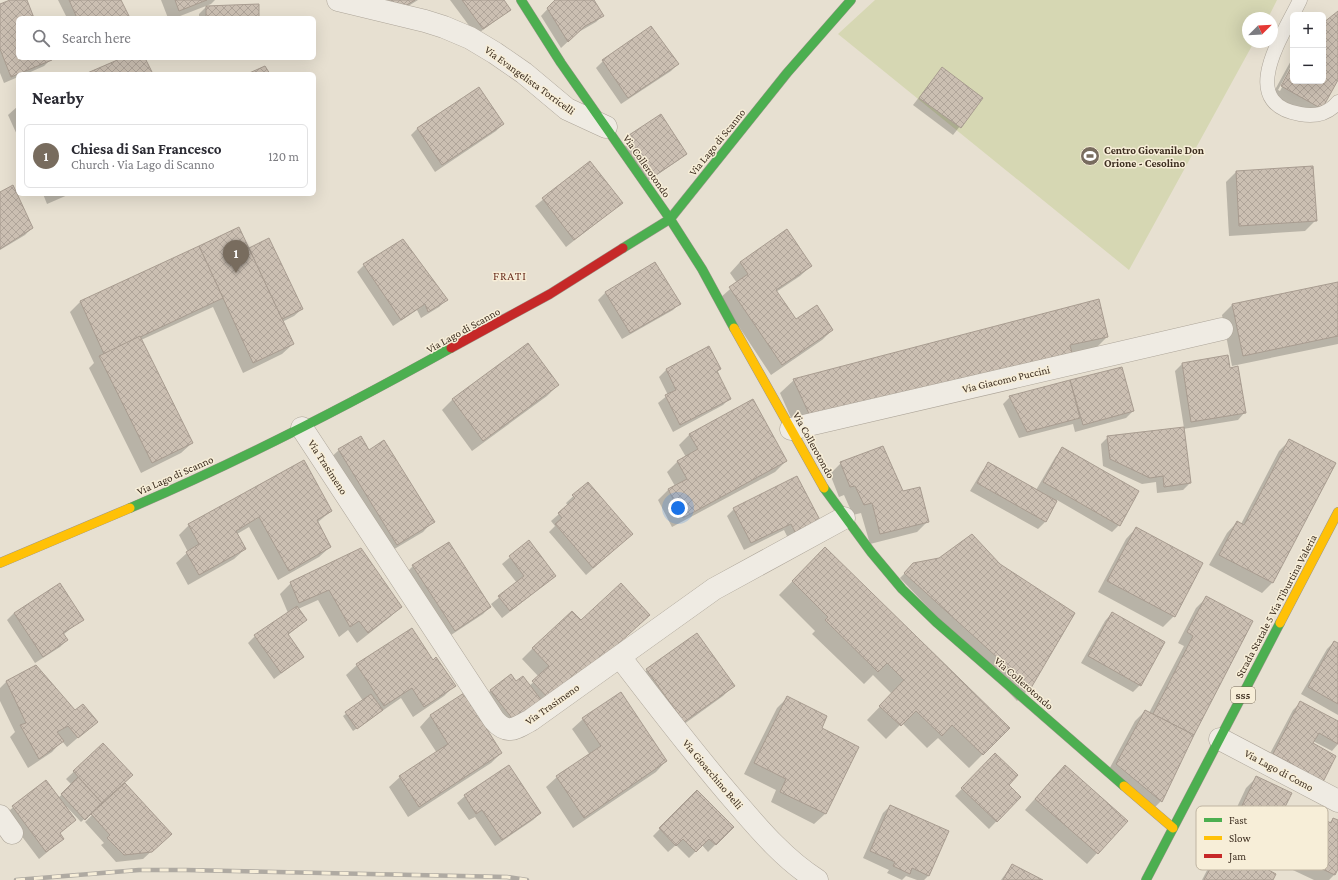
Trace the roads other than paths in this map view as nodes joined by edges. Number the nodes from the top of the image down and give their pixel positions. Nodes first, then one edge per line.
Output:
1 (338, 0) edge
2 (521, 0) edge
3 (851, 0) edge
4 (1300, 0) edge
5 (1338, 102) edge
6 (606, 128) junction
7 (670, 219) junction
8 (1222, 329) dead end
9 (302, 428) junction
10 (791, 429) junction
11 (844, 518) junction
12 (1336, 522) edge
13 (0, 563) edge
14 (620, 657) junction
15 (1220, 739) junction
16 (1338, 801) edge
17 (1173, 828) junction
18 (1148, 879) edge
19 (817, 880) edge

1 - 6 street, Via Evangelista Torricelli
2 - 6 street, Via Collerotondo
3 - 7 street, Via Lago di Scanno
4 - 5 lane
6 - 7 street, Via Collerotondo
7 - 9 street, Via Lago di Scanno
7 - 10 street, Via Collerotondo
8 - 10 street, Via Giacomo Puccini
9 - 13 street, Via Lago di Scanno
9 - 14 street, Via Trasimeno
10 - 11 street, Via Collerotondo
11 - 14 street, Via Trasimeno
11 - 17 street, Via Collerotondo
12 - 15 street, Strada Statale 5 Via Tiburtina Valeria / SS5
14 - 19 street, Via Gioacchino Belli
15 - 16 street, Via Lago di Como
15 - 17 street, Strada Statale 5 Via Tiburtina Valeria / SS5
17 - 18 street, Strada Statale 5 Via Tiburtina Valeria / SS5

